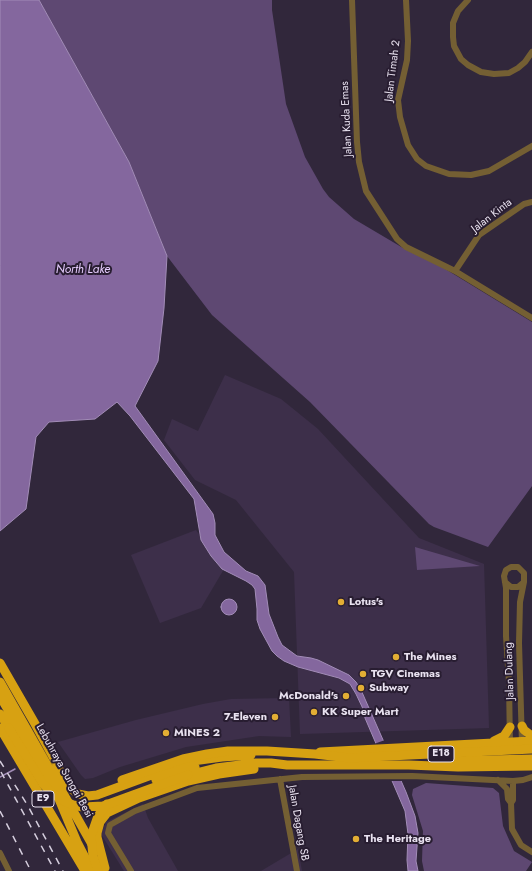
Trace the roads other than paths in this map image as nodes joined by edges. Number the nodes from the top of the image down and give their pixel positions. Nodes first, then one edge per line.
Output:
1 (352, 0) edge
2 (406, 0) edge
3 (468, 0) edge
4 (532, 52) edge
5 (532, 146) edge
6 (532, 202) edge
7 (455, 271) junction
8 (532, 318) edge
9 (532, 573) edge
10 (532, 577) edge
11 (524, 578) junction
12 (505, 582) junction
13 (2, 667) edge
14 (0, 682) edge
15 (509, 682) junction
16 (521, 682) junction
17 (0, 696) edge
18 (0, 707) edge
19 (17, 711) junction
20 (0, 714) edge
21 (522, 726) junction
22 (510, 727) junction
23 (4, 728) edge
24 (532, 736) edge
25 (532, 741) edge
26 (510, 742) junction
27 (522, 742) junction
28 (485, 743) junction
29 (532, 749) edge
30 (349, 758) junction
31 (510, 759) junction
32 (522, 759) junction
33 (532, 759) edge
34 (486, 760) junction
35 (56, 762) junction
36 (287, 765) junction
37 (409, 765) junction
38 (532, 766) edge
39 (532, 777) edge
40 (280, 779) junction
41 (498, 780) junction
42 (513, 781) junction
43 (511, 803) junction
44 (532, 852) edge
45 (0, 853) edge
46 (8, 869) edge
47 (104, 870) edge
48 (0, 871) edge
49 (85, 871) edge
50 (92, 871) edge
51 (131, 871) edge
52 (297, 871) edge

1 - 7 street, Jalan Kuda Emas
2 - 5 street, Jalan Timah 2
3 - 4 street
6 - 7 street, Jalan Kinta
7 - 8 street, Jalan Kuda Emas
9 - 11 street
10 - 11 street
11 - 12 street
11 - 12 street
11 - 16 street, Jalan Dulang
12 - 15 street, Jalan Dulang
13 - 19 highway
13 - 35 highway
14 - 19 highway, Lebuhraya Sungai Besi / E9
15 - 16 street
15 - 22 street, Jalan Dulang
16 - 21 street, Jalan Dulang
17 - 50 highway
18 - 23 highway
19 - 47 highway, Lebuhraya Sungai Besi / E9
20 - 23 highway
21 - 24 highway
21 - 27 street, Jalan Dulang
22 - 26 street, Jalan Dulang
22 - 28 highway
23 - 36 highway, bridge
23 - 49 highway, E9
25 - 27 highway
26 - 27 highway
26 - 28 highway
26 - 31 street, Jalan Dulang
27 - 32 street, Jalan Dulang
28 - 34 highway
28 - 35 highway
29 - 30 highway, E18, bridge
30 - 35 highway, bridge
30 - 47 highway, bridge
31 - 32 highway
31 - 34 highway
32 - 33 highway
34 - 37 highway
36 - 37 highway, E18
36 - 47 highway
37 - 38 highway, E18
39 - 42 street
40 - 41 street
40 - 51 street
40 - 52 street, Jalan Dagang SB
41 - 42 street
41 - 43 street
42 - 43 street
43 - 44 street
45 - 46 street
46 - 48 street

